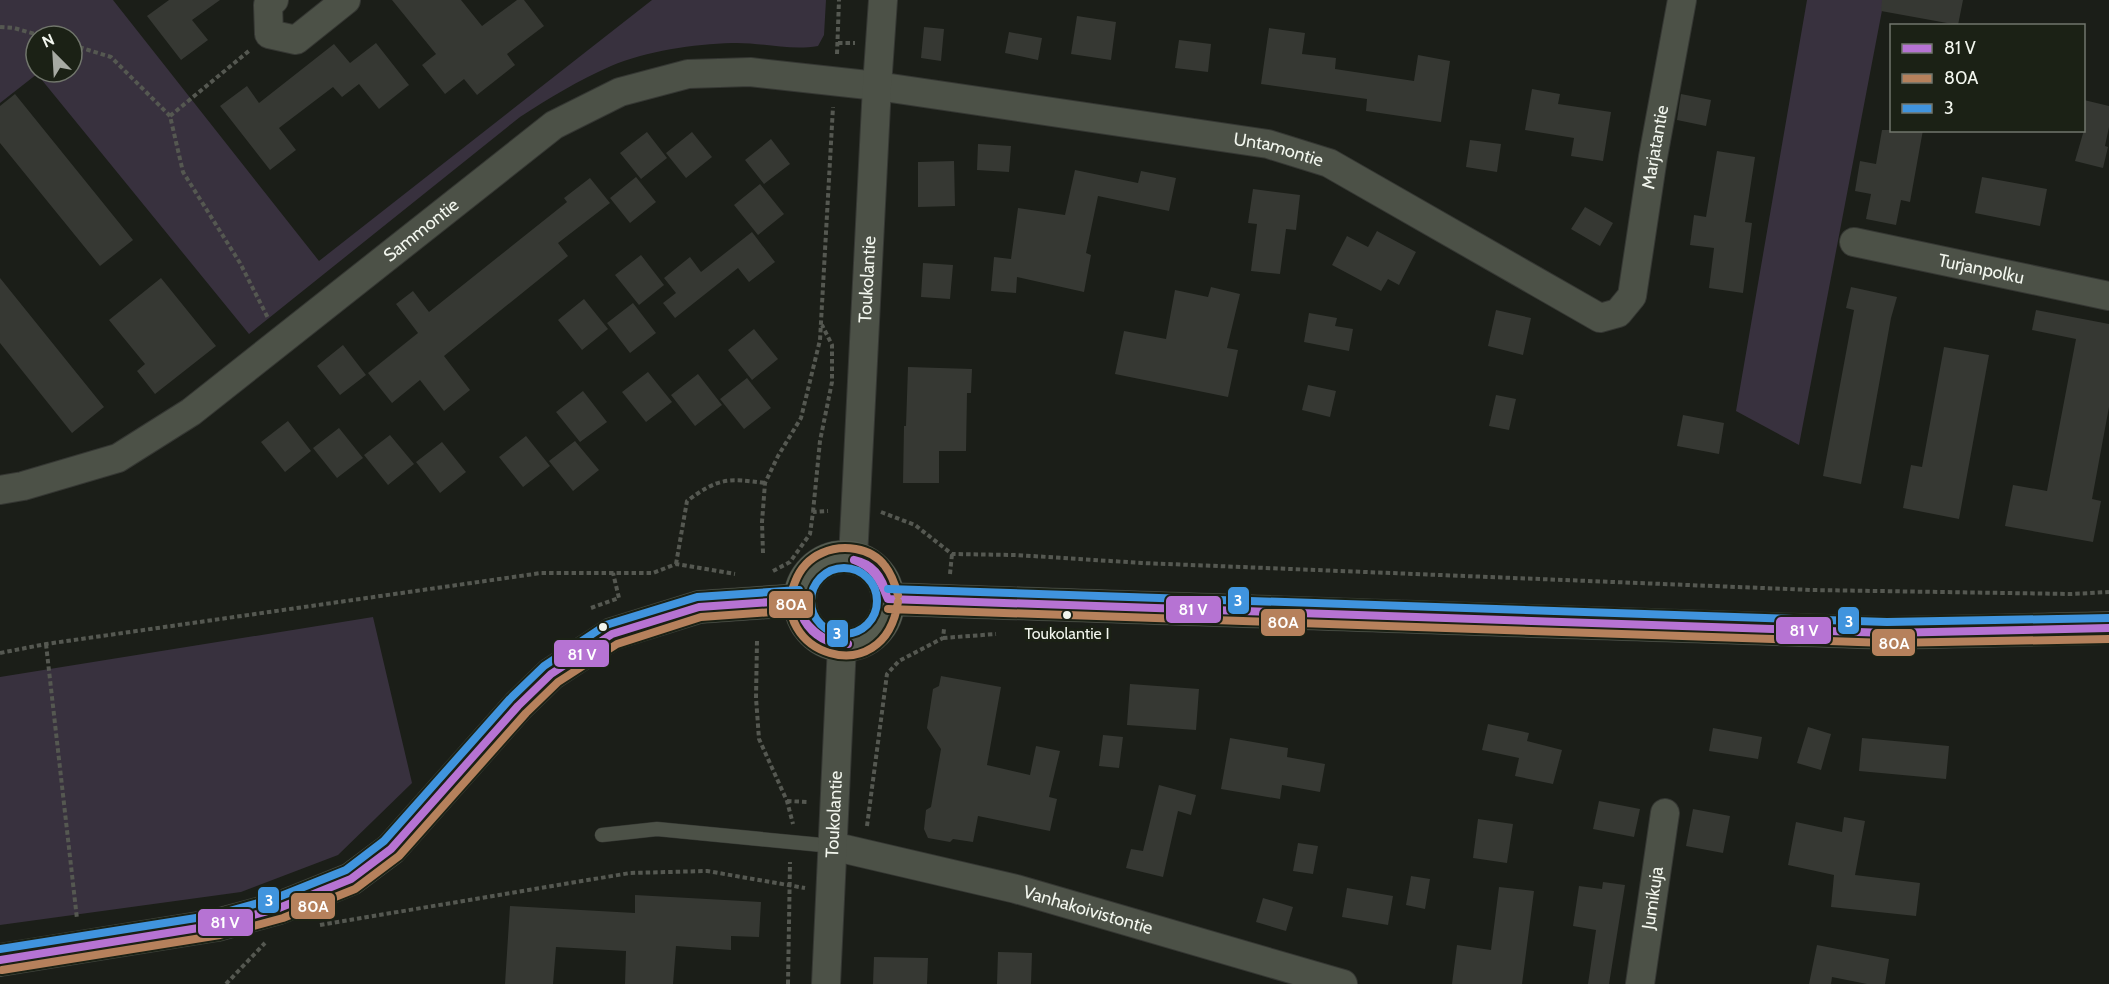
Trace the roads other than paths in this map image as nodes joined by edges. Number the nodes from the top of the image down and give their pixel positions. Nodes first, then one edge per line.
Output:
1 (274, 0) edge
2 (346, 0) edge
3 (883, 0) edge
4 (1682, 0) edge
5 (877, 86) junction
6 (1854, 242) dead end
7 (1632, 296) joint
8 (2109, 296) edge
9 (0, 490) edge
10 (853, 558) junction
11 (888, 599) junction
12 (800, 600) junction
13 (2109, 628) edge
14 (842, 645) junction
15 (1665, 813) dead end
16 (602, 835) dead end
17 (832, 846) junction
18 (0, 960) edge
19 (826, 984) edge
20 (1343, 984) edge
21 (1640, 984) edge

1 - 2 street
3 - 5 street, Toukolantie
4 - 7 street, Marjatantie
5 - 7 street, Untamontie
5 - 9 street, Sammontie
5 - 10 street, Toukolantie
6 - 8 street, Turjanpolku
10 - 11 main road
10 - 12 main road
11 - 13 main road
11 - 14 main road
12 - 14 main road
12 - 18 main road
14 - 17 street, Toukolantie
15 - 21 street, Jumikuja
16 - 17 lane
17 - 19 street, Toukolantie
17 - 20 street, Vanhakoivistontie

